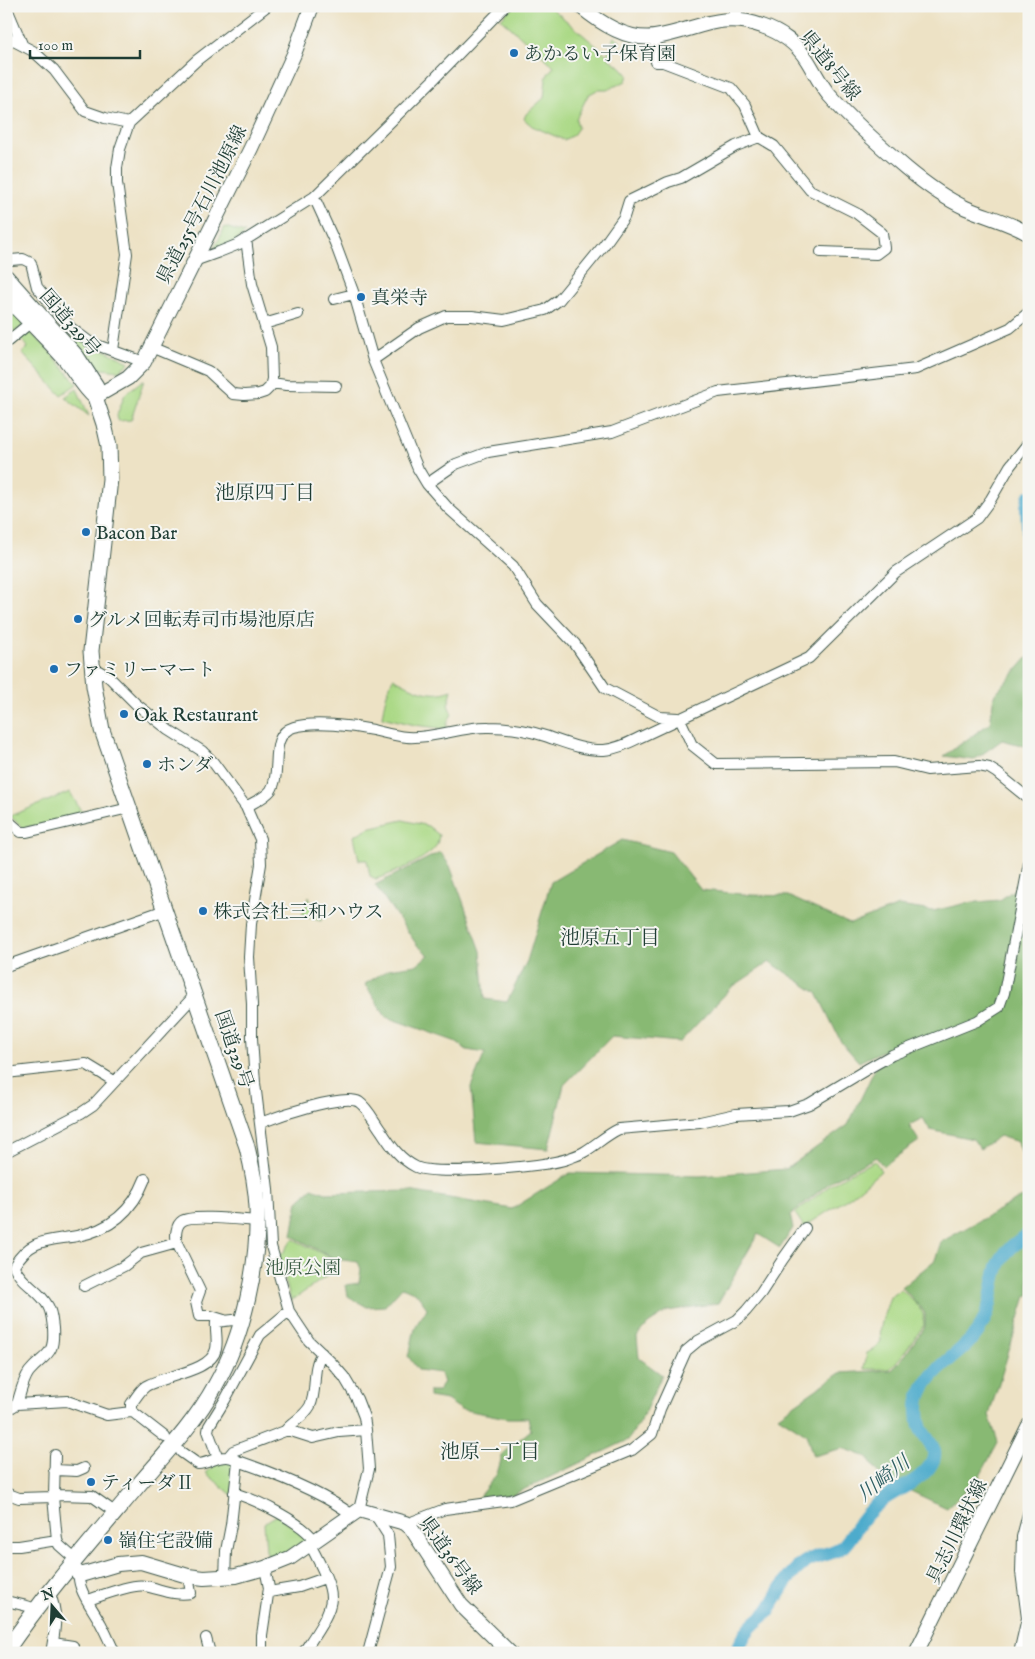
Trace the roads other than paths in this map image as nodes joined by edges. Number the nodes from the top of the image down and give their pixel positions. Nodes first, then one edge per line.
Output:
1 (6, 6) edge
2 (267, 6) edge
3 (312, 6) edge
4 (505, 6) edge
5 (580, 6) edge
6 (741, 6) edge
7 (730, 19) junction
8 (6, 37) edge
9 (655, 37) junction
10 (22, 44) junction
11 (129, 123) junction
12 (759, 137) junction
13 (314, 197) junction
14 (1029, 234) edge
15 (246, 239) junction
16 (821, 252) dead end
17 (11, 260) dead end
18 (194, 261) junction
19 (6, 277) edge
20 (354, 294) junction
21 (6, 297) edge
22 (334, 299) dead end
23 (1029, 312) edge
24 (298, 314) dead end
25 (30, 323) junction
26 (264, 324) junction
27 (66, 334) junction
28 (6, 342) edge
29 (151, 347) junction
30 (112, 350) junction
31 (373, 360) junction
32 (144, 362) junction
33 (271, 383) junction
34 (336, 386) dead end
35 (95, 397) junction
36 (1029, 442) edge
37 (428, 484) junction
38 (92, 667) junction
39 (680, 718) junction
40 (1029, 799) edge
41 (246, 806) junction
42 (129, 808) junction
43 (6, 819) edge
44 (1029, 863) edge
45 (164, 910) junction
46 (6, 966) edge
47 (195, 995) junction
48 (6, 1073) edge
49 (114, 1081) junction
50 (260, 1123) junction
51 (6, 1152) edge
52 (145, 1179) dead end
53 (262, 1191) junction
54 (257, 1221) junction
55 (805, 1228) dead end
56 (177, 1242) junction
57 (84, 1286) dead end
58 (289, 1311) junction
59 (224, 1320) junction
60 (242, 1322) junction
61 (322, 1353) junction
62 (17, 1404) junction
63 (6, 1411) edge
64 (131, 1412) junction
65 (1029, 1425) edge
66 (366, 1430) junction
67 (285, 1431) junction
68 (165, 1437) dead end
69 (1025, 1442) edge
70 (181, 1452) dead end
71 (55, 1455) dead end
72 (223, 1457) junction
73 (238, 1461) junction
74 (84, 1468) dead end
75 (54, 1470) junction
76 (6, 1493) edge
77 (234, 1493) junction
78 (54, 1497) junction
79 (1029, 1510) edge
80 (355, 1512) junction
81 (116, 1513) junction
82 (376, 1516) junction
83 (408, 1525) junction
84 (1025, 1537) edge
85 (57, 1540) junction
86 (312, 1543) junction
87 (6, 1546) edge
88 (75, 1567) junction
89 (265, 1568) junction
90 (188, 1576) junction
91 (224, 1578) junction
92 (325, 1578) junction
93 (49, 1592) junction
94 (269, 1592) junction
95 (88, 1600) junction
96 (6, 1601) edge
97 (1027, 1608) edge
98 (35, 1609) junction
99 (206, 1638) dead end
100 (73, 1646) dead end
101 (52, 1648) edge
102 (6, 1651) edge
103 (115, 1653) edge
104 (210, 1653) edge
105 (262, 1653) edge
106 (303, 1653) edge
107 (368, 1653) edge
108 (510, 1653) edge
109 (916, 1653) edge
110 (1019, 1653) edge

1 - 10 street
2 - 11 street
3 - 18 main road, 県道255号石川池原線
4 - 13 street
5 - 9 main road, 県道8号線
6 - 7 street
7 - 9 main road, 県道8号線
7 - 14 main road, 県道8号線
8 - 10 street
9 - 12 street
10 - 11 street
11 - 30 street
12 - 16 street
12 - 31 street
13 - 15 street
13 - 20 street
15 - 18 street
15 - 26 street
17 - 27 street
18 - 29 main road, 県道255号石川池原線
19 - 27 highway, 国道329号
20 - 22 street
20 - 31 street
21 - 25 highway, 国道329号
23 - 37 street
24 - 26 street
25 - 28 street
25 - 35 highway, 国道329号
26 - 33 street
27 - 30 street
27 - 35 highway, 国道329号
29 - 32 main road, 県道255号石川池原線
29 - 33 street
30 - 32 street
31 - 37 street
32 - 35 main road, 県道255号石川池原線
33 - 34 street
35 - 38 highway, 国道329号
36 - 39 street
37 - 39 street
38 - 41 street
38 - 42 highway, 国道329号
39 - 40 street
39 - 41 street
41 - 50 street
42 - 43 street
42 - 45 highway, 国道329号
44 - 50 street
45 - 46 street
45 - 47 highway, 国道329号
47 - 49 street
47 - 53 highway, 国道329号
48 - 49 street
49 - 51 street
50 - 53 street
52 - 62 street
53 - 54 highway, 国道329号
53 - 58 street
54 - 56 street
54 - 60 highway, 国道329号
55 - 83 street
56 - 57 street
56 - 59 street
58 - 61 street
58 - 72 street
59 - 60 street
59 - 64 street
60 - 81 highway, 国道329号
61 - 66 street
61 - 67 street
62 - 63 street
62 - 64 street
64 - 68 street
65 - 69 main road, 具志川環状線
66 - 67 street
66 - 80 street
67 - 72 street
69 - 109 main road, 具志川環状線
70 - 72 street
71 - 75 street
72 - 73 street
73 - 77 street
73 - 80 street
74 - 75 street
75 - 78 street
76 - 78 street
77 - 86 street
77 - 91 street
78 - 81 street
78 - 85 street
79 - 84 street
80 - 82 main road, 県道36号線
80 - 86 main road
81 - 88 highway, 国道329号
82 - 83 main road, 県道36号線
82 - 107 street
83 - 108 main road, 県道36号線
84 - 97 street
85 - 87 street
85 - 88 street
86 - 89 main road
86 - 92 street
88 - 90 main road
88 - 93 highway, 国道329号
88 - 95 street
89 - 91 main road
89 - 94 street
90 - 91 main road
90 - 95 street
92 - 94 street
92 - 106 street
93 - 98 highway, 国道329号
93 - 101 street
94 - 105 street
95 - 103 street
96 - 98 street
97 - 110 street
98 - 102 highway, 国道329号
99 - 104 street
100 - 101 street

